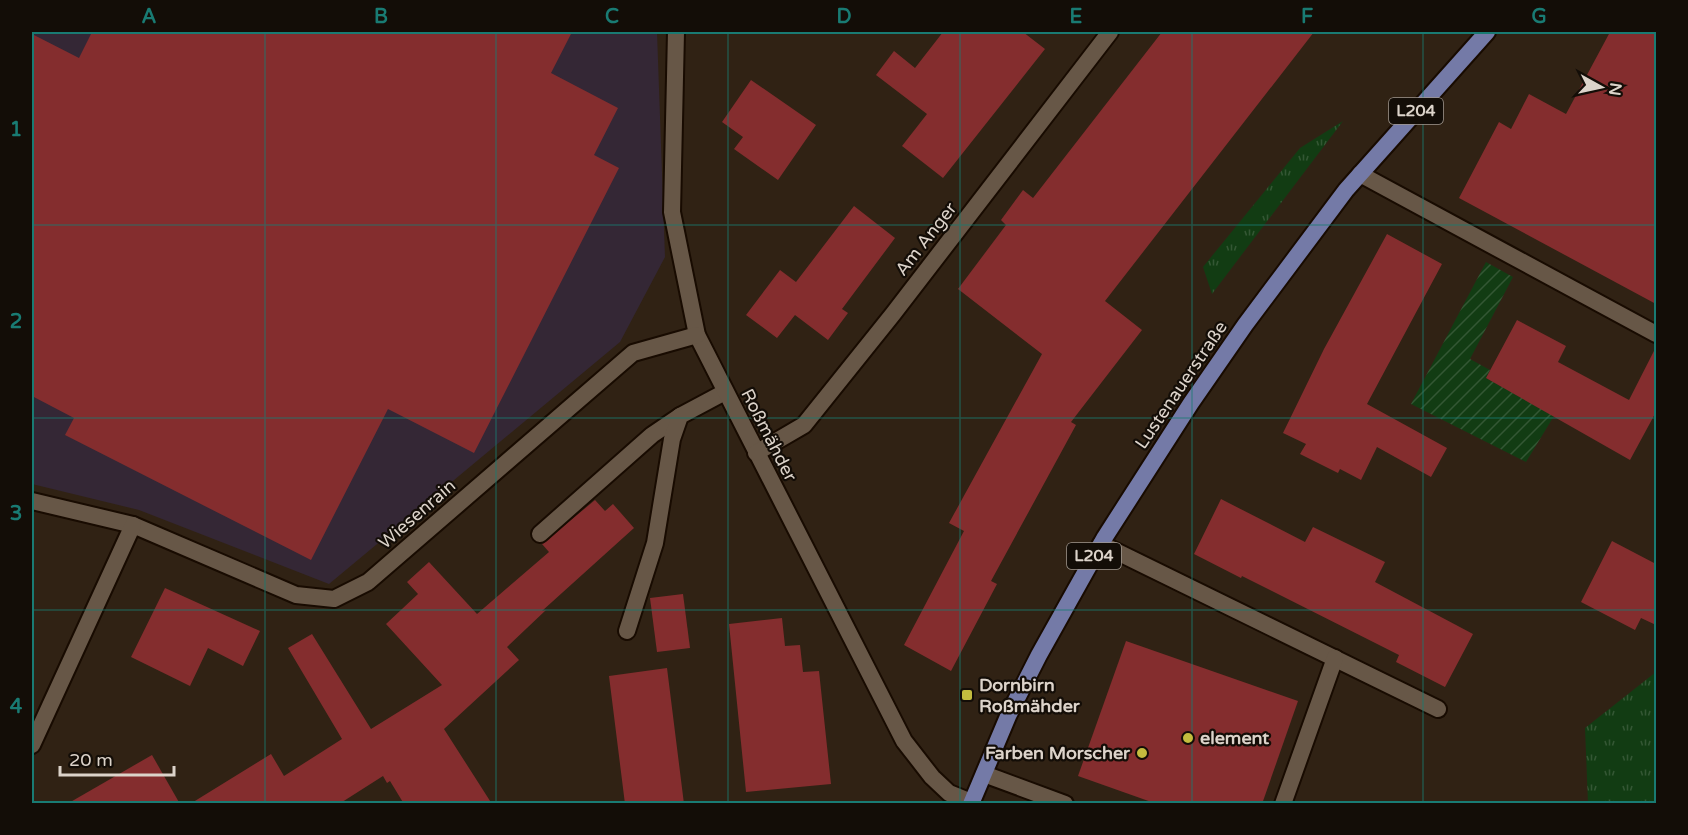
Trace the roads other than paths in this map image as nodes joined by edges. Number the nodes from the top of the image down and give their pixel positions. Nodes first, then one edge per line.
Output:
1 (676, 32) edge
2 (1110, 32) edge
3 (1487, 32) edge
4 (1360, 174) junction
5 (1656, 334) edge
6 (697, 335) junction
7 (725, 392) junction
8 (680, 416) junction
9 (756, 453) junction
10 (32, 501) edge
11 (133, 525) junction
12 (540, 534) dead end
13 (1101, 544) junction
14 (627, 631) dead end
15 (1335, 658) junction
16 (1438, 709) dead end
17 (32, 745) edge
18 (984, 774) junction
19 (971, 803) edge
20 (1065, 804) edge
21 (1283, 804) edge

1 - 6 street, Roßmähder
2 - 9 street, Am Anger
3 - 4 main road, Lustenauerstraße / L204
4 - 5 street
4 - 13 main road, Lustenauerstraße / L204
6 - 7 street, Roßmähder
6 - 11 street, Wiesenrain
7 - 8 street
7 - 9 street, Roßmähder
8 - 12 street
8 - 14 street
9 - 19 street, Roßmähder
10 - 11 street, Wiesenrain
11 - 17 street
13 - 15 street
13 - 18 main road, Lustenauerstraße / L204
15 - 16 street
15 - 21 street
18 - 19 main road, Lustenauerstraße / L204
18 - 20 street

